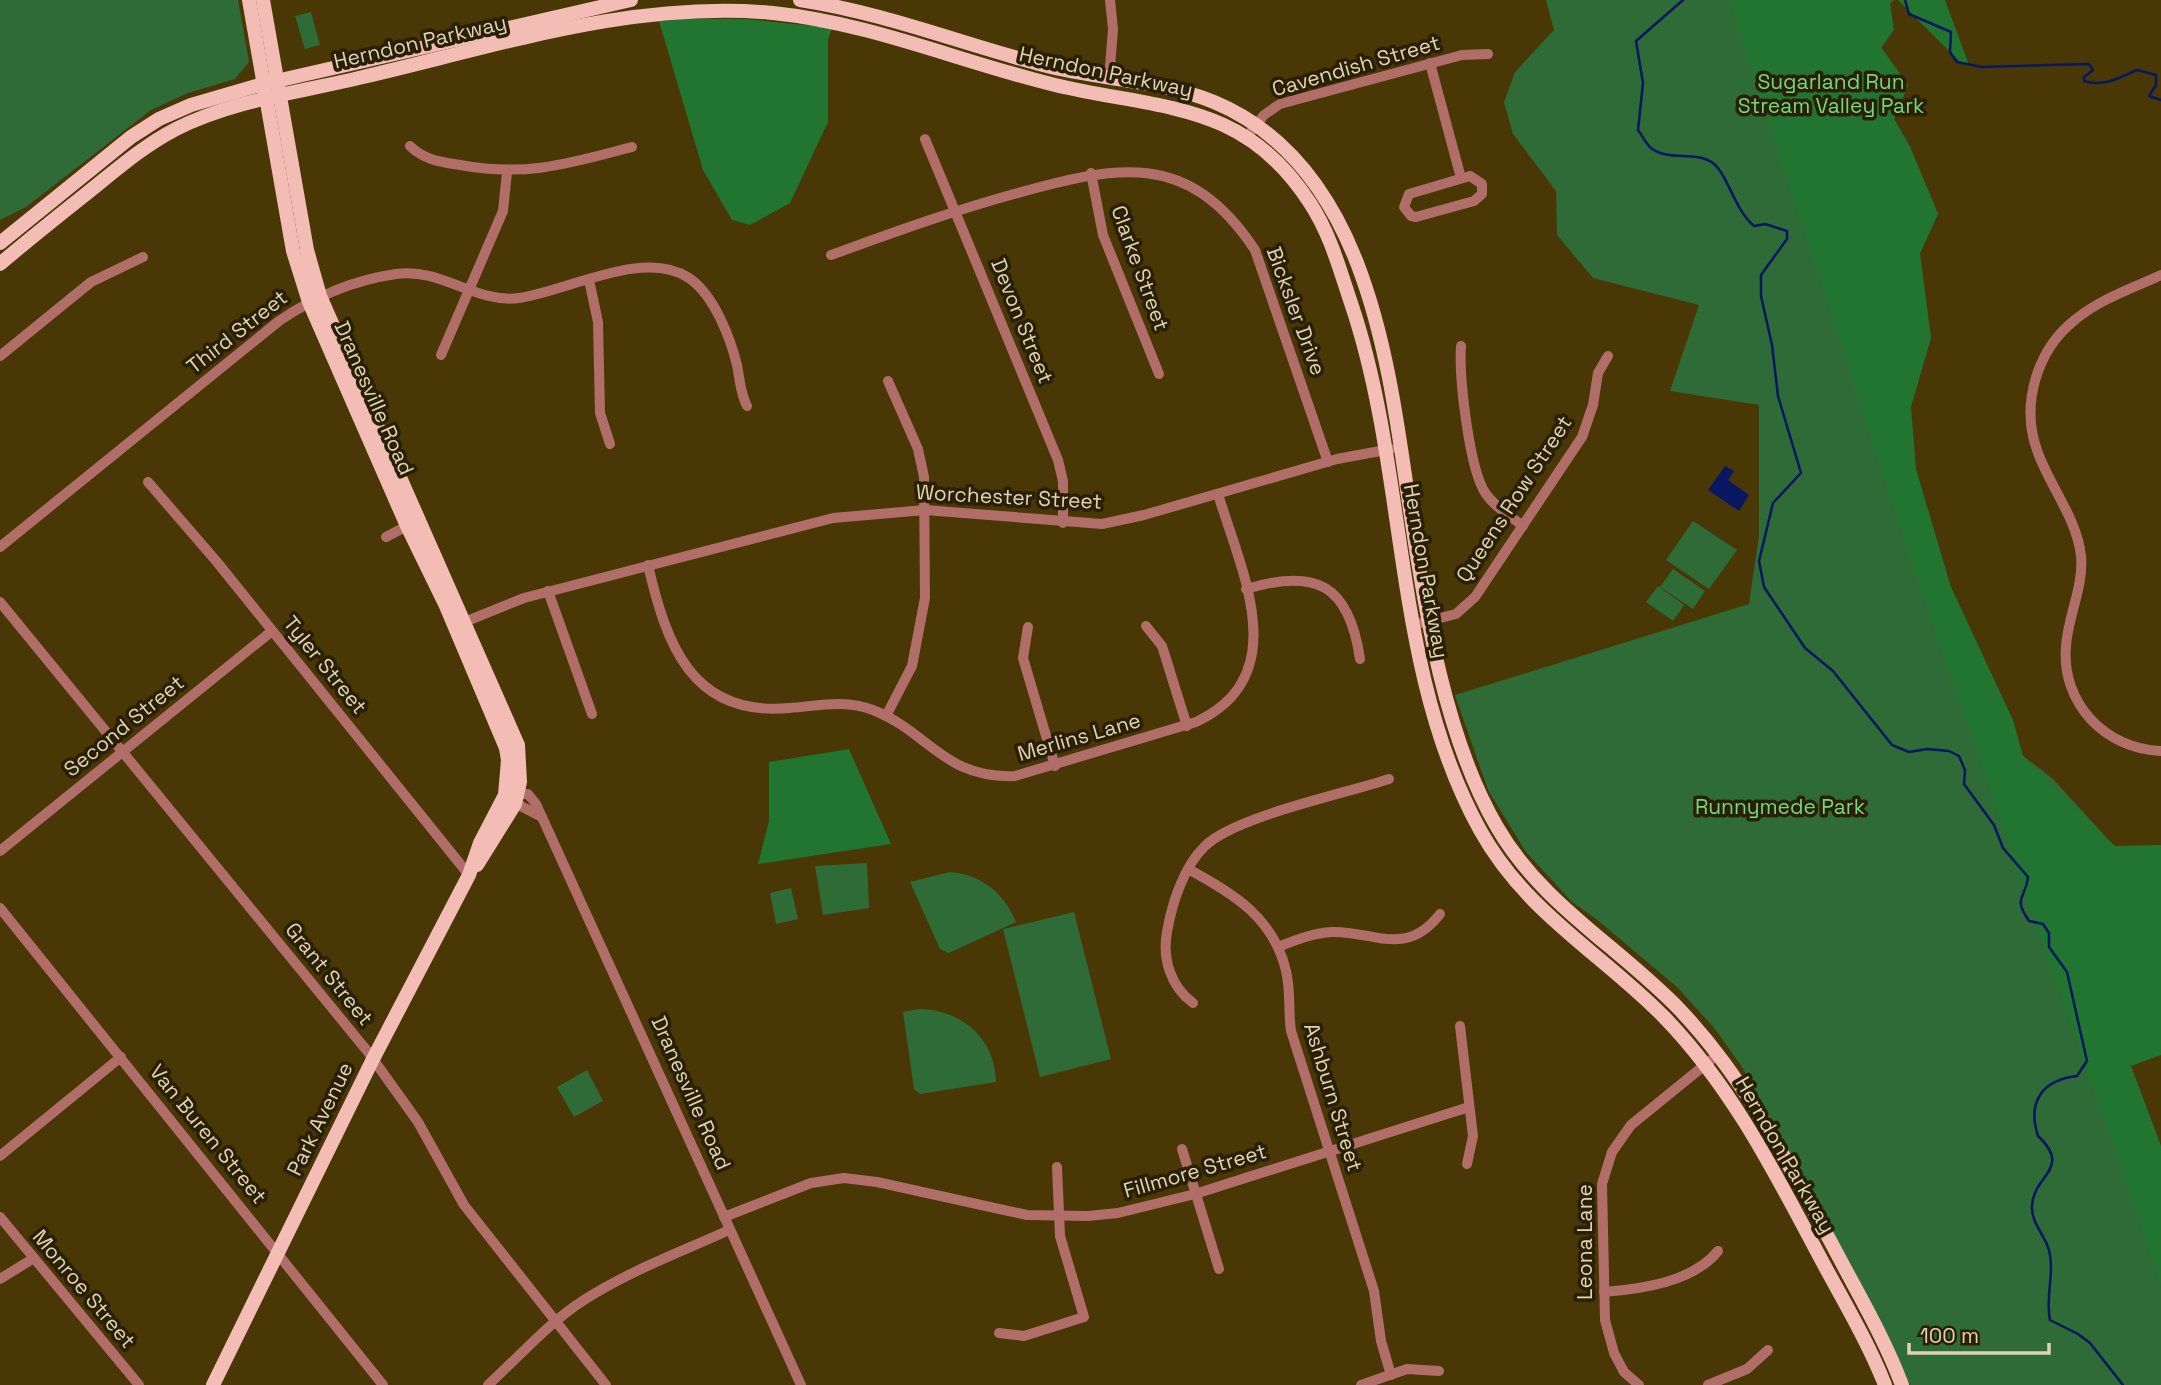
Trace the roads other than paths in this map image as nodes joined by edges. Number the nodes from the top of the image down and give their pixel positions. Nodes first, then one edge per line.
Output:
1 (249, 0) edge
2 (263, 0) edge
3 (631, 0) edge
4 (800, 0) edge
5 (1110, 0) edge
6 (1488, 54) dead end
7 (1430, 63) junction
8 (1109, 79) junction
9 (270, 83) junction
10 (272, 99) junction
11 (1256, 125) junction
12 (1246, 138) junction
13 (925, 139) dead end
14 (410, 146) dead end
15 (632, 147) dead end
16 (507, 172) junction
17 (1091, 173) junction
18 (1461, 178) junction
19 (955, 210) junction
20 (0, 243) edge
21 (831, 255) dead end
22 (143, 257) dead end
23 (0, 264) edge
24 (2161, 275) edge
25 (589, 280) junction
26 (470, 289) junction
27 (314, 299) junction
28 (1461, 346) dead end
29 (441, 355) dead end
30 (0, 356) edge
31 (1608, 356) dead end
32 (1159, 374) dead end
33 (888, 381) dead end
34 (747, 406) dead end
35 (610, 444) dead end
36 (1401, 448) junction
37 (1385, 450) junction
38 (1328, 462) junction
39 (148, 482) dead end
40 (1219, 494) junction
41 (925, 510) junction
42 (1063, 523) junction
43 (407, 526) junction
44 (1522, 526) junction
45 (386, 537) dead end
46 (0, 547) edge
47 (649, 565) junction
48 (1246, 589) junction
49 (548, 591) junction
50 (0, 602) edge
51 (1428, 622) junction
52 (460, 624) junction
53 (1412, 625) junction
54 (1146, 626) dead end
55 (1028, 627) dead end
56 (272, 631) junction
57 (1360, 659) dead end
58 (593, 714) dead end
59 (887, 716) junction
60 (1186, 726) junction
61 (2161, 751) edge
62 (122, 753) junction
63 (1055, 766) junction
64 (1390, 779) dead end
65 (512, 798) junction
66 (0, 851) edge
67 (1188, 869) junction
68 (469, 874) junction
69 (0, 908) edge
70 (1440, 914) dead end
71 (1278, 947) junction
72 (1193, 1003) dead end
73 (1460, 1026) dead end
74 (1718, 1054) junction
75 (121, 1057) junction
76 (373, 1059) junction
77 (1705, 1064) junction
78 (1469, 1107) junction
79 (1182, 1149) dead end
80 (1329, 1151) junction
81 (0, 1156) edge
82 (1467, 1164) dead end
83 (1057, 1167) dead end
84 (1195, 1194) junction
85 (723, 1216) junction
86 (1056, 1216) junction
87 (0, 1217) edge
88 (729, 1230) junction
89 (1717, 1251) dead end
90 (278, 1252) junction
91 (34, 1258) junction
92 (1219, 1269) dead end
93 (0, 1279) edge
94 (1604, 1292) junction
95 (555, 1322) junction
96 (999, 1333) dead end
97 (1768, 1350) dead end
98 (1439, 1371) dead end
99 (1391, 1375) junction
100 (139, 1385) edge
101 (213, 1385) edge
102 (383, 1385) edge
103 (488, 1385) edge
104 (606, 1385) edge
105 (801, 1385) edge
106 (1361, 1385) edge
107 (1639, 1385) edge
108 (1708, 1385) edge
109 (1885, 1385) edge
110 (1902, 1385) edge

1 - 9 main road, Dranesville Road
2 - 9 main road, Dranesville Road
3 - 9 main road, Herndon Parkway
4 - 8 main road, Herndon Parkway
5 - 8 street
6 - 7 street, Cavendish Street
7 - 11 street, Cavendish Street
7 - 18 street
8 - 11 main road, Herndon Parkway
9 - 10 main road, Dranesville Road
9 - 20 main road, Herndon Parkway
10 - 12 main road, Herndon Parkway
10 - 23 main road, Herndon Parkway
10 - 27 main road, Dranesville Road
11 - 12 street, Cavendish Street
11 - 36 main road, Herndon Parkway
12 - 37 main road, Herndon Parkway
13 - 19 street, Devon Street
14 - 16 street
15 - 16 street
16 - 26 street
17 - 19 street, Bicksler Drive
17 - 32 street, Clarke Street
17 - 38 street, Bicksler Drive
18 - 18 street
19 - 21 street, Bicksler Drive
19 - 42 street, Devon Street
22 - 30 street
24 - 61 street
25 - 26 street, Third Street
25 - 34 street, Third Street
25 - 35 street
26 - 27 street, Third Street
26 - 29 street
27 - 43 main road, Dranesville Road
27 - 46 street, Third Street
27 - 52 main road, Dranesville Road
28 - 44 street
31 - 44 street, Queens Row Street
33 - 41 street
36 - 37 street, Worchester Street
36 - 51 main road, Herndon Parkway
37 - 38 street, Worchester Street
37 - 53 main road, Herndon Parkway
38 - 40 street, Worchester Street
39 - 56 street, Tyler Street
40 - 42 street, Worchester Street
40 - 48 street, Merlins Lane
41 - 42 street, Worchester Street
41 - 47 street, Worchester Street
41 - 59 street
43 - 45 street
43 - 52 main road, Dranesville Road
44 - 51 street, Queens Row Street
47 - 49 street, Worchester Street
47 - 59 street, Merlins Lane
48 - 57 street
48 - 60 street, Merlins Lane
49 - 52 street, Worchester Street
49 - 58 street
50 - 62 street, Grant Street
51 - 53 street, Queens Row Street
51 - 74 main road, Herndon Parkway
52 - 65 main road, Dranesville Road
53 - 77 main road, Herndon Parkway
54 - 60 street
55 - 63 street
56 - 62 street, Second Street
56 - 68 street, Tyler Street
59 - 63 street, Merlins Lane
60 - 63 street, Merlins Lane
62 - 66 street, Second Street
62 - 76 street, Grant Street
64 - 67 street
65 - 68 main road, Park Avenue
65 - 85 street, Dranesville Road
67 - 71 street, Ashburn Street
67 - 72 street
68 - 76 main road, Park Avenue
69 - 75 street, Van Buren Street
70 - 71 street
71 - 80 street, Ashburn Street
73 - 78 street
74 - 77 street, Leona Lane
74 - 110 main road, Herndon Parkway
75 - 81 street
75 - 90 street, Van Buren Street
76 - 90 main road, Park Avenue
76 - 95 street, Grant Street
77 - 94 street, Leona Lane
77 - 109 main road, Herndon Parkway
78 - 80 street, Fillmore Street
78 - 82 street
79 - 84 street
80 - 84 street, Fillmore Street
80 - 99 street, Ashburn Street
83 - 86 street
84 - 86 street, Fillmore Street
84 - 92 street
85 - 86 street, Fillmore Street
85 - 88 street, Dranesville Road
86 - 96 street
87 - 91 street, Monroe Street
88 - 95 street
88 - 105 street, Dranesville Road
89 - 94 street
90 - 101 main road, Park Avenue
90 - 102 street, Van Buren Street
91 - 93 street
91 - 100 street, Monroe Street
94 - 107 street, Leona Lane
95 - 103 street
95 - 104 street, Grant Street
97 - 108 street
98 - 99 street
99 - 106 street

